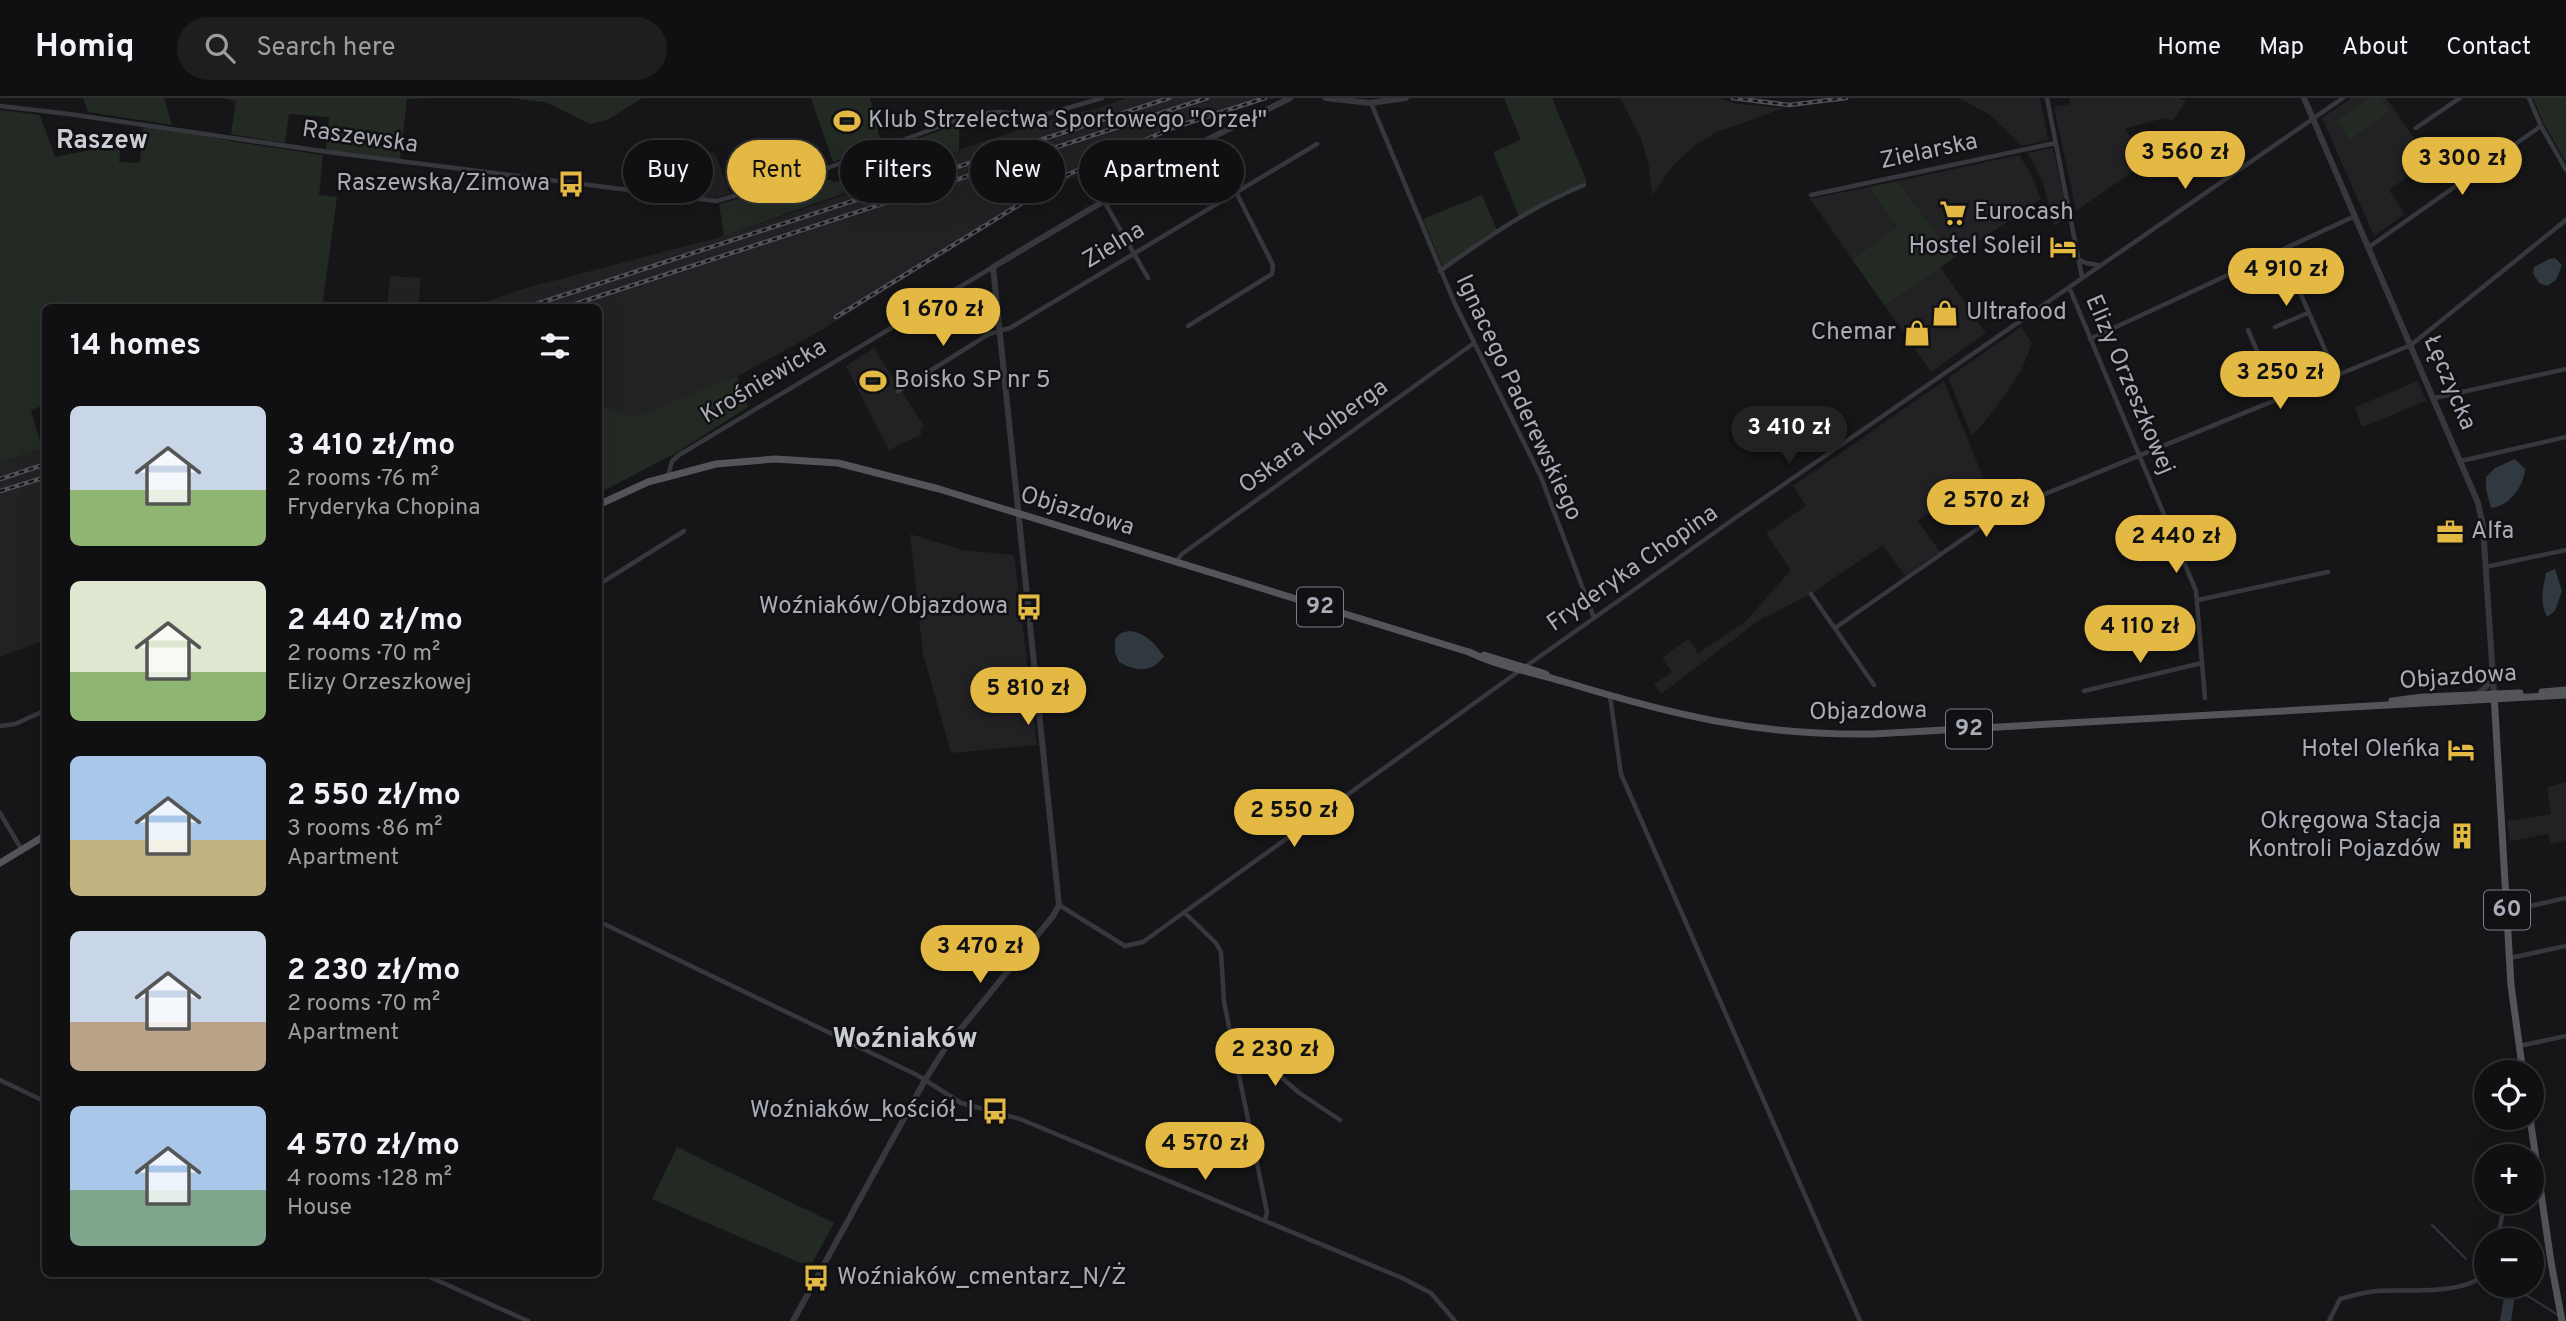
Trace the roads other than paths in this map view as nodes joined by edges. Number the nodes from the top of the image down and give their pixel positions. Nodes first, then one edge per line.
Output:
1 (1102, 98) edge
2 (1290, 98) edge
3 (1326, 98) edge
4 (1406, 98) edge
5 (2047, 98) edge
6 (2304, 98) edge
7 (2343, 98) edge
8 (2460, 98) edge
9 (2529, 98) edge
10 (1370, 103) junction
11 (0, 106) edge
12 (2314, 118) junction
13 (2541, 126) junction
14 (2416, 128) dead end
15 (1207, 140) edge
16 (2055, 143) junction
17 (1317, 144) dead end
18 (2566, 170) edge
19 (1584, 185) dead end
20 (1244, 187) edge
21 (1811, 195) dead end
22 (1101, 203) edge
23 (1105, 203) edge
24 (1218, 203) edge
25 (1242, 203) edge
26 (2355, 216) junction
27 (2566, 220) edge
28 (2369, 247) junction
29 (2282, 251) junction
30 (1135, 254) junction
31 (2079, 260) junction
32 (2102, 264) junction
33 (993, 267) junction
34 (1440, 271) junction
35 (2082, 277) junction
36 (1148, 278) dead end
37 (2069, 287) junction
38 (2308, 313) junction
39 (1188, 326) dead end
40 (2275, 327) dead end
41 (1000, 330) junction
42 (2247, 330) dead end
43 (2090, 339) junction
44 (1474, 342) junction
45 (2411, 345) junction
46 (2566, 369) edge
47 (2336, 375) junction
48 (898, 391) dead end
49 (2277, 398) junction
50 (2435, 398) junction
51 (2566, 436) edge
52 (2139, 455) junction
53 (2461, 461) junction
54 (668, 476) junction
55 (602, 503) edge
56 (1019, 514) junction
57 (684, 531) dead end
58 (2566, 550) edge
59 (1175, 562) junction
60 (2486, 567) junction
61 (2328, 572) dead end
62 (602, 582) edge
63 (1811, 594) dead end
64 (2199, 600) junction
65 (1594, 618) junction
66 (1835, 628) junction
67 (2202, 663) junction
68 (1522, 669) junction
69 (2493, 676) junction
70 (1874, 685) dead end
71 (2084, 691) dead end
72 (2566, 692) edge
73 (2475, 695) junction
74 (1610, 696) junction
75 (2494, 696) junction
76 (2205, 698) dead end
77 (2353, 706) junction
78 (42, 712) edge
79 (0, 726) edge
80 (0, 813) edge
81 (42, 838) edge
82 (22, 850) junction
83 (0, 863) edge
84 (2566, 898) edge
85 (1059, 905) junction
86 (2507, 911) junction
87 (1185, 913) junction
88 (602, 923) edge
89 (2566, 946) edge
90 (2509, 958) junction
91 (1230, 1031) junction
92 (2566, 1036) edge
93 (2519, 1046) junction
94 (2521, 1060) edge
95 (0, 1080) edge
96 (925, 1080) junction
97 (42, 1100) edge
98 (1340, 1120) dead end
99 (2544, 1214) edge
100 (1265, 1220) junction
101 (430, 1277) edge
102 (2474, 1282) edge
103 (2562, 1319) edge
104 (528, 1321) edge
105 (793, 1321) edge
106 (1455, 1321) edge
107 (1860, 1321) edge
108 (2329, 1321) edge

1 - 11 street, Raszewska
2 - 15 street, Krośniewicka
3 - 10 street
4 - 10 street
5 - 16 street
6 - 12 street, Łęczycka
7 - 12 street, Fryderyka Chopina
8 - 14 street
9 - 13 street
10 - 34 street, Ignacego Paderewskiego
12 - 26 street, Łęczycka
12 - 32 street, Fryderyka Chopina
13 - 18 street
13 - 28 street
16 - 21 street, Zielarska
16 - 31 street
17 - 20 street, Zielna
19 - 34 street, Ignacego Paderewskiego
22 - 33 street, Krośniewicka
23 - 30 street
24 - 30 street, Zielna
25 - 39 street
26 - 28 street, Łęczycka
26 - 29 street
27 - 45 street
28 - 45 street, Łęczycka
29 - 38 street
29 - 43 street
30 - 36 street
30 - 41 street, Zielna
31 - 32 street
31 - 35 street
32 - 35 street, Fryderyka Chopina
33 - 41 street
33 - 54 street, Krośniewicka
34 - 44 street, Ignacego Paderewskiego
35 - 37 street, Fryderyka Chopina
37 - 43 street, Elizy Orzeszkowej
37 - 65 street, Fryderyka Chopina
38 - 40 street
38 - 47 street
41 - 48 street, Zielna
41 - 56 street
42 - 49 street
43 - 52 street, Elizy Orzeszkowej
44 - 59 street, Oskara Kolberga
44 - 65 street, Ignacego Paderewskiego
45 - 47 street
45 - 50 street, Łęczycka
46 - 50 street
47 - 49 street
49 - 52 street
50 - 53 street, Łęczycka
51 - 53 street
52 - 64 street, Elizy Orzeszkowej
52 - 66 street
53 - 60 street, Łęczycka
54 - 55 main road, 92
54 - 56 main road, Objazdowa / 92
56 - 59 main road, Objazdowa / 92
56 - 85 street
57 - 62 street
58 - 60 street
59 - 68 main road, Objazdowa / 92
60 - 69 street, Łęczycka
61 - 64 street
63 - 66 street
64 - 67 street, Elizy Orzeszkowej
65 - 68 street, Fryderyka Chopina
66 - 70 street
67 - 71 street
67 - 76 street, Elizy Orzeszkowej
68 - 74 main road, Objazdowa / 92
68 - 87 street, Fryderyka Chopina
69 - 73 street
69 - 75 street, Łęczycka
72 - 75 main road, Objazdowa
73 - 75 main road, Objazdowa / 92
73 - 77 main road, Objazdowa / 92
74 - 77 main road, Objazdowa / 92
74 - 107 street
75 - 77 main road, Objazdowa / 92
75 - 86 main road, 60
78 - 79 street
80 - 82 street
81 - 82 main road
82 - 83 main road
84 - 86 street
85 - 87 street, Fryderyka Chopina
85 - 96 street
86 - 90 main road, 60
87 - 91 street
88 - 96 street
89 - 90 street
90 - 93 main road, 60
91 - 98 street
91 - 100 street
92 - 93 street
93 - 94 main road, 60
95 - 97 street
96 - 100 street
96 - 105 street
99 - 103 main road
100 - 106 street
101 - 104 street
102 - 108 street

